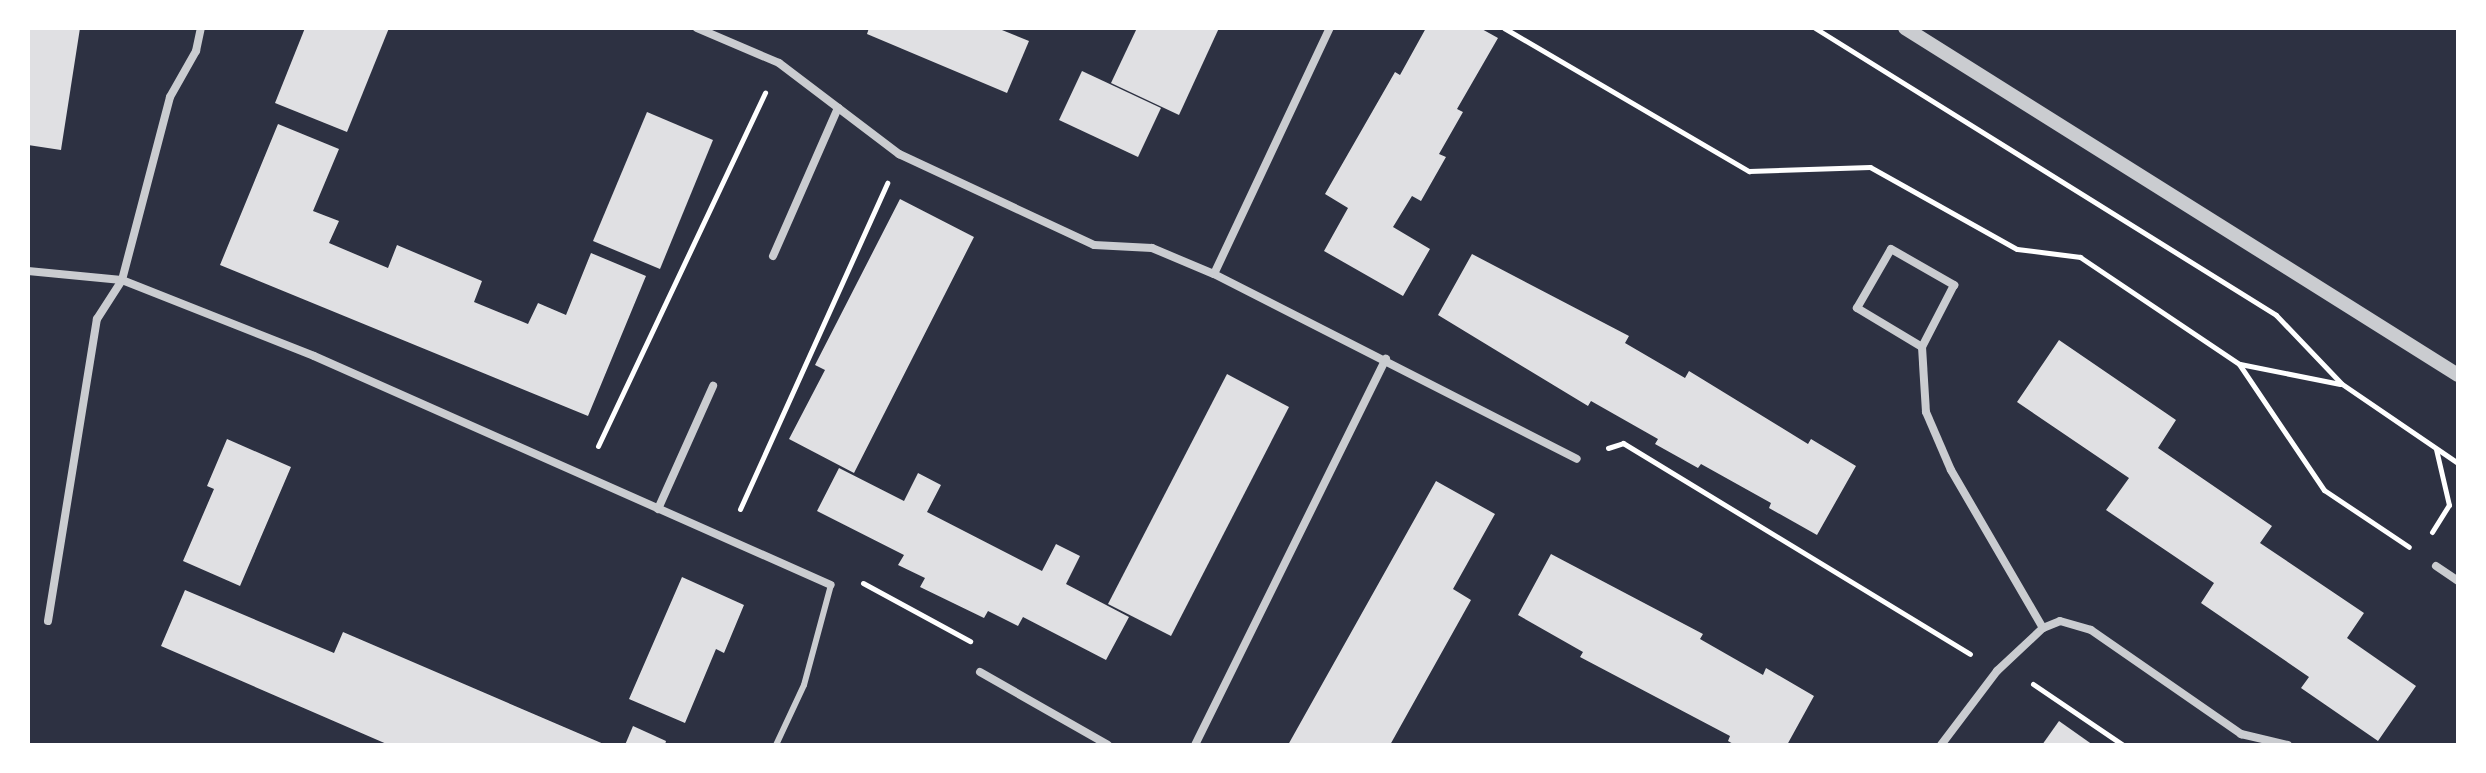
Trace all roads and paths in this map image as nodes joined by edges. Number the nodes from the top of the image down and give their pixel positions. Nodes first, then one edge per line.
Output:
1 (201, 28) edge
2 (697, 28) edge
3 (1330, 28) edge
4 (1504, 28) edge
5 (1815, 28) edge
6 (1905, 28) edge
7 (779, 63) junction
8 (838, 108) junction
9 (899, 154) junction
10 (773, 256) dead end
11 (28, 271) edge
12 (1214, 274) junction
13 (122, 280) junction
14 (1922, 347) junction
15 (1386, 359) junction
16 (2239, 364) junction
17 (2458, 375) edge
18 (2342, 384) junction
19 (713, 386) dead end
20 (2436, 449) junction
21 (1577, 459) joint
22 (2458, 463) edge
23 (584, 476) junction
24 (658, 509) junction
25 (727, 539) junction
26 (2418, 554) junction
27 (2436, 566) joint
28 (2458, 581) edge
29 (831, 585) junction
30 (48, 621) dead end
31 (2043, 628) junction
32 (1997, 671) junction
33 (980, 672) joint
34 (776, 745) edge
35 (1108, 745) edge
36 (1195, 745) edge
37 (1941, 745) edge
38 (2123, 745) edge
39 (2288, 745) edge

1 - 13 street
2 - 7 street
3 - 12 street
4 - 16 path
5 - 18 path
6 - 17 street
7 - 8 street
7 - 23 path
8 - 9 street
8 - 10 street
9 - 12 street
9 - 25 path
11 - 13 street
12 - 15 street
13 - 23 street
13 - 30 street
14 - 14 street
14 - 31 street
15 - 21 street
15 - 36 street
16 - 18 path
16 - 26 path
18 - 20 path
19 - 24 street
20 - 22 path
20 - 26 path
21 - 32 path
23 - 24 street
24 - 25 street
25 - 29 street
26 - 27 path
27 - 28 street
29 - 33 path
29 - 34 lane
31 - 32 street
31 - 39 street
32 - 37 street
32 - 38 path
33 - 35 street

